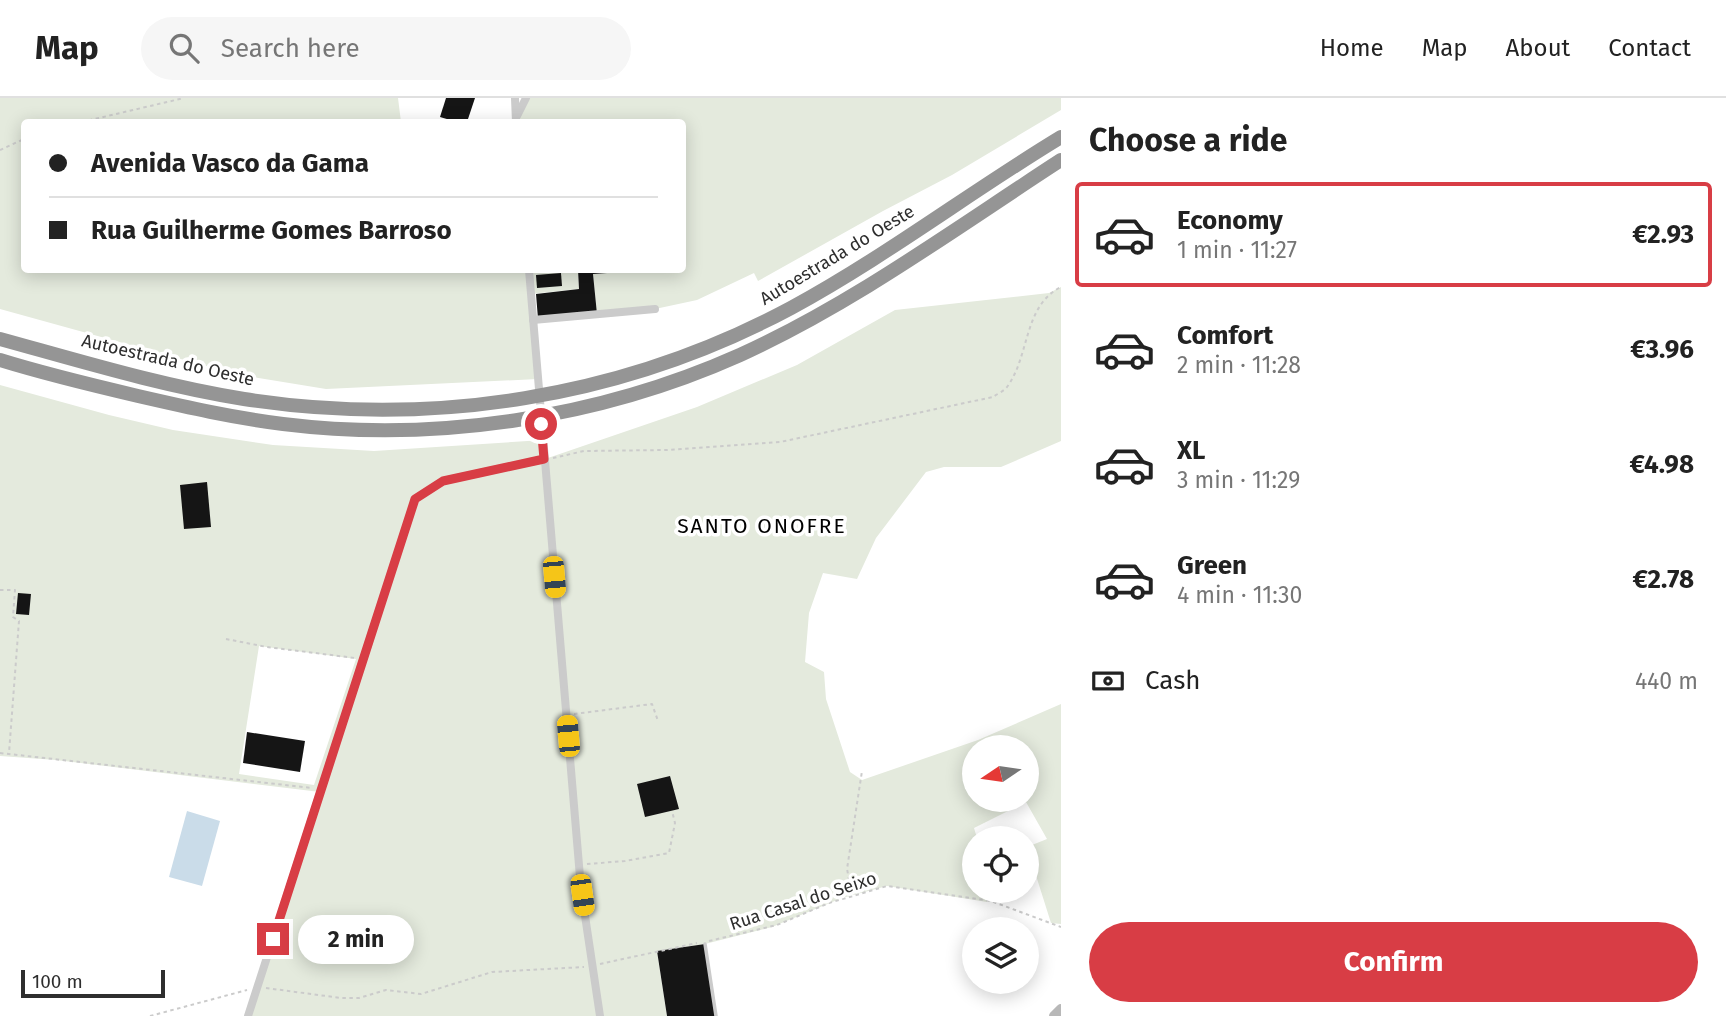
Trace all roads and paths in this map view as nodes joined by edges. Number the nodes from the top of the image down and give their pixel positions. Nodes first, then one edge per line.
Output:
1 (184, 98) edge
2 (515, 98) edge
3 (526, 98) edge
4 (95, 119) edge
5 (516, 119) edge
6 (516, 119) edge
7 (1061, 137) edge
8 (21, 140) edge
9 (0, 150) edge
10 (1061, 160) edge
11 (1061, 171) edge
12 (996, 202) junction
13 (529, 273) edge
14 (1061, 287) edge
15 (655, 309) dead end
16 (533, 320) junction
17 (0, 330) edge
18 (0, 339) edge
19 (64, 355) junction
20 (0, 362) edge
21 (544, 459) junction
22 (0, 590) edge
23 (226, 639) dead end
24 (363, 659) junction
25 (566, 715) junction
26 (658, 721) dead end
27 (0, 753) edge
28 (9, 754) junction
29 (862, 771) dead end
30 (321, 789) junction
31 (672, 811) dead end
32 (579, 864) junction
33 (852, 895) junction
34 (1061, 927) edge
35 (705, 944) dead end
36 (592, 966) junction
37 (258, 988) junction
38 (1061, 1009) edge
39 (150, 1016) edge
40 (248, 1016) edge
41 (600, 1016) edge
42 (716, 1016) edge
43 (1054, 1016) edge

1 - 4 path
2 - 5 street
3 - 6 street
7 - 19 highway, Autoestrada do Oeste
8 - 9 path
10 - 12 highway
11 - 12 highway
12 - 20 highway
13 - 16 street
14 - 21 path
15 - 16 street
16 - 21 street
17 - 19 highway
18 - 19 highway, Autoestrada do Oeste
21 - 24 street
21 - 25 street
22 - 28 path
23 - 24 path
24 - 30 street
25 - 26 path
25 - 32 street
27 - 28 path
28 - 30 path
29 - 33 path
30 - 37 street
31 - 32 path
32 - 36 street
33 - 34 path, Rua Casal do Seixo
33 - 36 path, Rua Casal do Seixo
35 - 42 lane
36 - 37 path, Rua Casal do Seixo
36 - 41 street
37 - 39 path
37 - 40 street
38 - 43 main road

